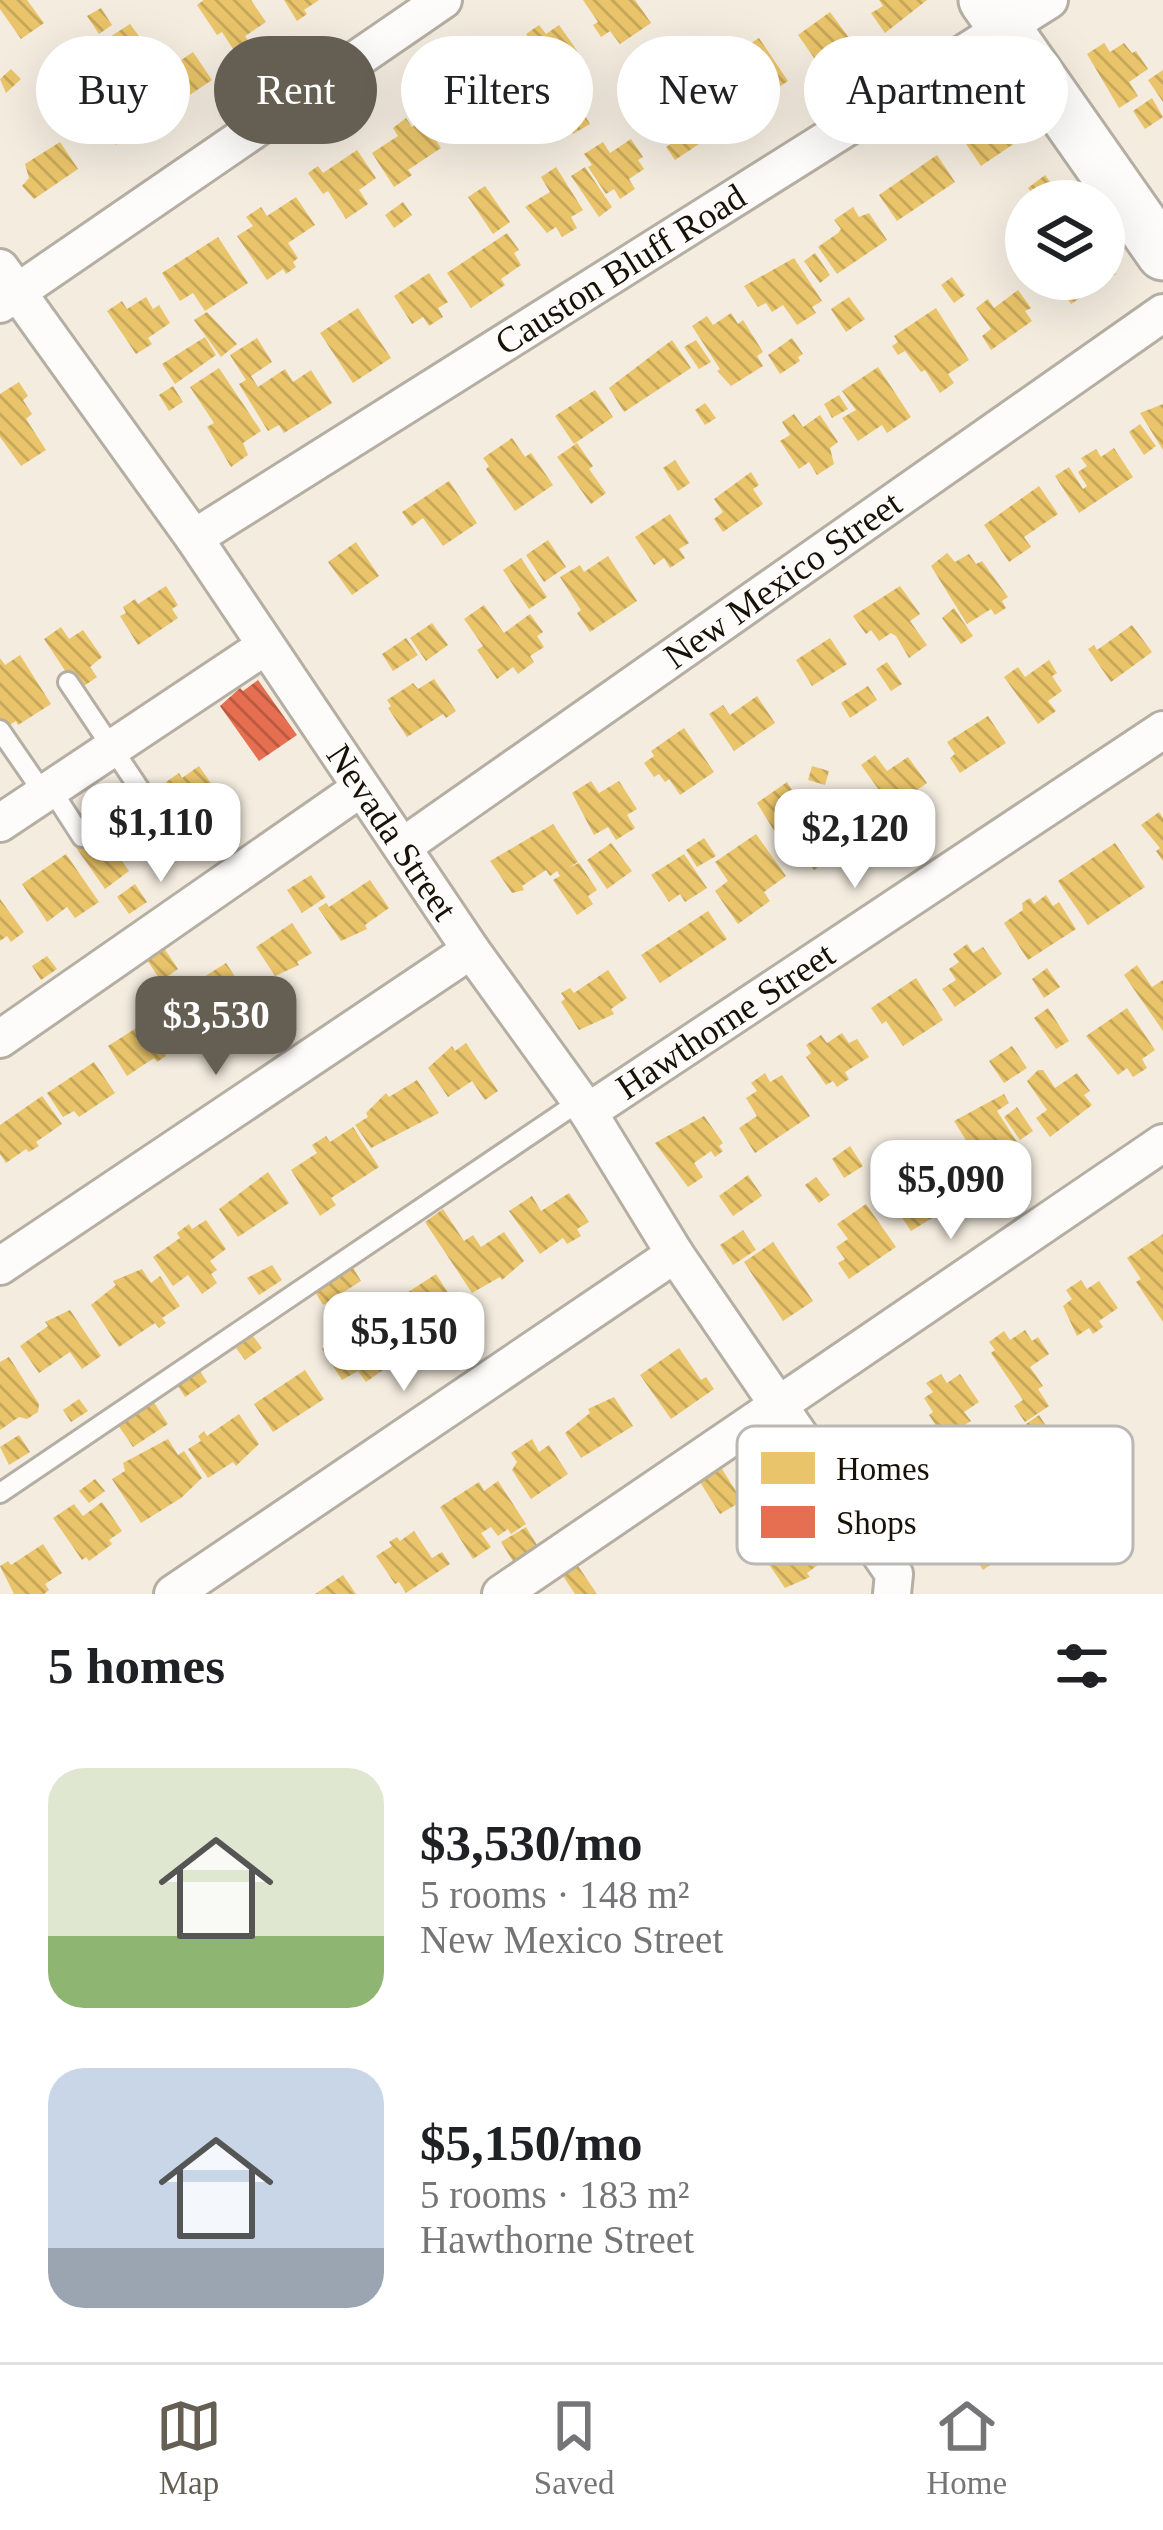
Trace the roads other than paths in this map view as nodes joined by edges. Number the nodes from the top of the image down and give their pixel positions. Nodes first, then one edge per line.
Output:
1 (443, 0) edge
2 (1049, 0) edge
3 (995, 15) edge
4 (1163, 254) edge
5 (5, 288) edge
6 (1163, 313) edge
7 (194, 538) junction
8 (264, 646) junction
9 (68, 682) dead end
10 (0, 730) edge
11 (1163, 730) edge
12 (112, 748) junction
13 (362, 788) junction
14 (48, 791) junction
15 (147, 800) dead end
16 (0, 823) edge
17 (82, 837) dead end
18 (402, 847) junction
19 (471, 950) junction
20 (0, 1040) edge
21 (584, 1107) junction
22 (1163, 1143) edge
23 (676, 1254) junction
24 (0, 1266) edge
25 (778, 1402) junction
26 (743, 1426) edge
27 (794, 1426) edge
28 (737, 1430) edge
29 (0, 1493) edge
30 (887, 1564) edge
31 (172, 1594) edge
32 (501, 1594) edge
33 (892, 1594) edge

1 - 5 street
2 - 3 street, Causton Bluff Road
3 - 4 main road
3 - 7 street, Causton Bluff Road
5 - 7 street, Nevada Street
6 - 18 street, New Mexico Street
7 - 8 street, Nevada Street
8 - 12 street
8 - 13 street, Nevada Street
9 - 12 lane
10 - 14 lane
11 - 21 street, Hawthorne Street
12 - 14 street
12 - 15 lane
13 - 18 street, Nevada Street
13 - 20 street
14 - 16 street
14 - 17 lane
18 - 19 street, Nevada Street
19 - 21 street, Nevada Street
19 - 24 street
21 - 23 street, Nevada Street
21 - 29 lane
22 - 25 street
23 - 25 street, Nevada Street
23 - 31 street
25 - 26 street
25 - 27 street, Nevada Street
28 - 32 street
30 - 33 street, Nevada Street

